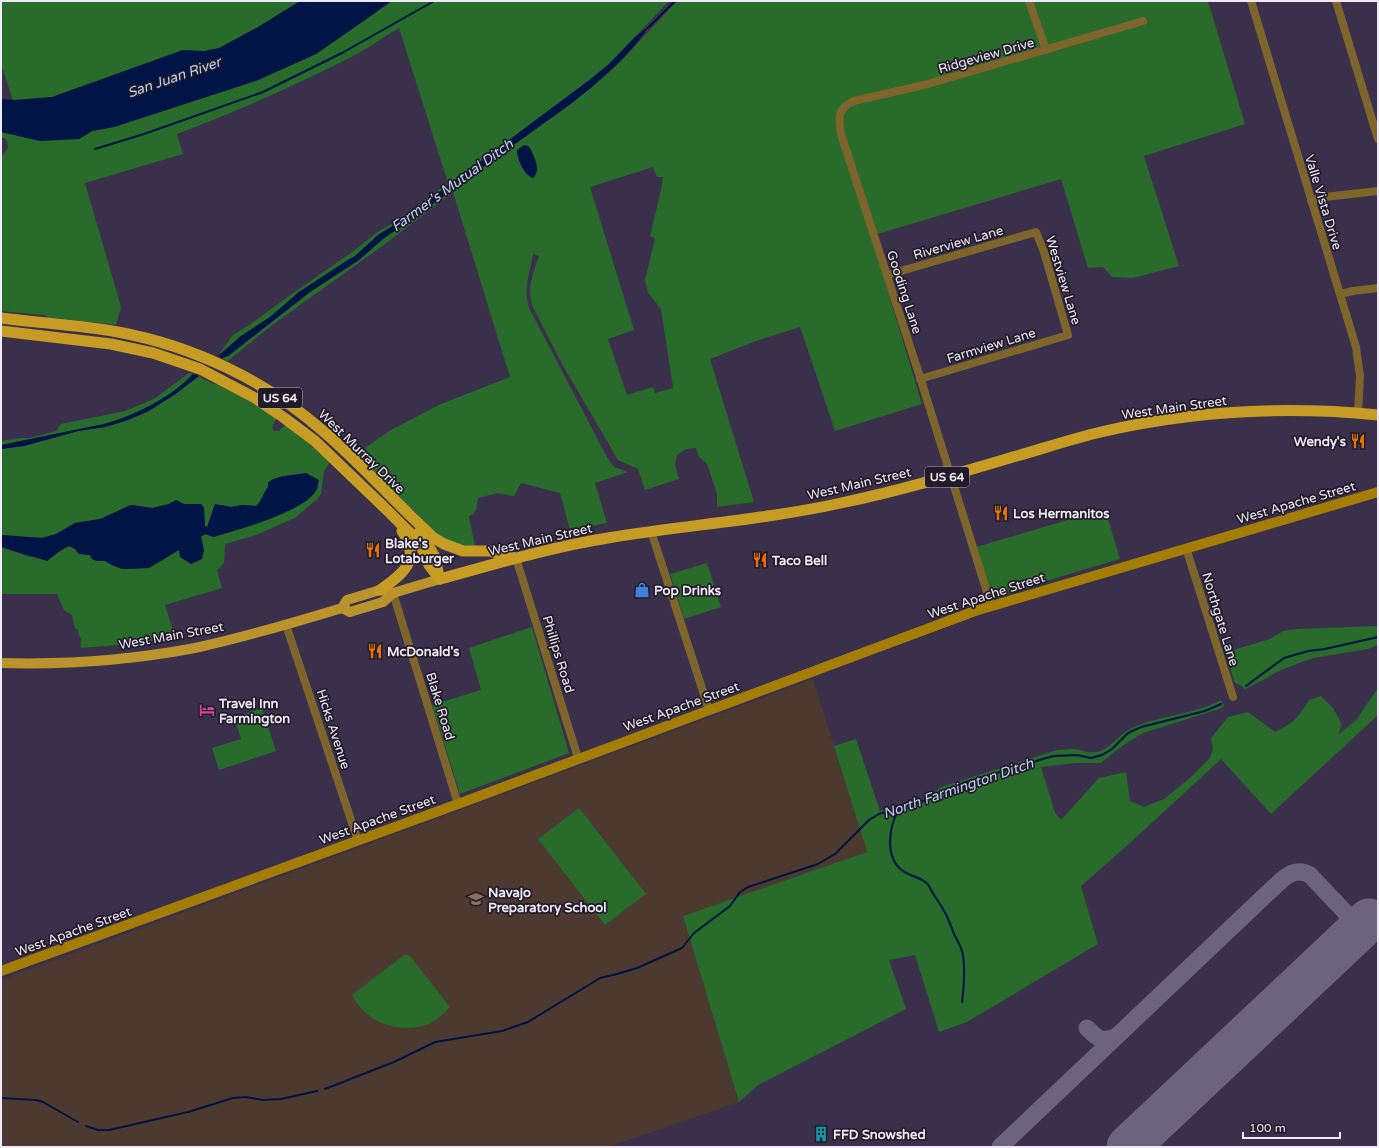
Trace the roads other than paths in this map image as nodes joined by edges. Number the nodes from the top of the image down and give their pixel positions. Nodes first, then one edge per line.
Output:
1 (1029, 1) edge
2 (1251, 1) edge
3 (1336, 1) edge
4 (1143, 21) dead end
5 (1046, 50) junction
6 (840, 115) joint
7 (1378, 139) edge
8 (1378, 191) edge
9 (1311, 201) junction
10 (1036, 232) joint
11 (887, 275) junction
12 (1378, 288) edge
13 (1340, 294) junction
14 (1, 318) edge
15 (1, 331) edge
16 (1068, 335) joint
17 (920, 379) junction
18 (1358, 413) junction
19 (1378, 415) edge
20 (950, 476) junction
21 (1378, 492) edge
22 (400, 506) junction
23 (389, 512) junction
24 (651, 531) junction
25 (1186, 548) junction
26 (516, 558) junction
27 (440, 580) junction
28 (380, 590) junction
29 (394, 593) junction
30 (991, 606) junction
31 (342, 608) junction
32 (286, 625) junction
33 (1, 663) edge
34 (1233, 697) dead end
35 (709, 710) junction
36 (578, 758) junction
37 (458, 804) junction
38 (358, 841) junction
39 (1, 971) edge

1 - 5 street
2 - 9 street, Valle Vista Drive
3 - 7 street
4 - 5 street, Ridgeview Drive
5 - 6 street, Ridgeview Drive
6 - 11 street, Gooding Lane
8 - 9 street
9 - 13 street, Valle Vista Drive
10 - 11 street, Riverview Lane
10 - 16 street, Westview Lane
11 - 17 street, Gooding Lane
12 - 13 street
13 - 18 street, Valle Vista Drive
14 - 22 highway, West Murray Drive / US 64
15 - 23 highway, West Murray Drive / US 64
16 - 17 street, Farmview Lane
17 - 20 street, Gooding Lane
18 - 19 highway, West Main Street / US 64
18 - 20 highway, West Main Street / US 64
20 - 24 highway, West Main Street / US 64
20 - 30 street, Gooding Lane
21 - 25 main road, West Apache Street
22 - 26 highway, West Murray Drive / US 64
22 - 27 highway
23 - 27 highway, West Murray Drive / US 64
23 - 28 highway
24 - 26 highway, West Main Street / US 64
24 - 35 street
25 - 30 main road, West Apache Street
25 - 34 street, Northgate Lane
26 - 27 highway, West Main Street / US 64
26 - 36 street, Phillips Road
27 - 29 main road, West Main Street
28 - 29 main road, West Main Street
28 - 31 main road, West Main Street
29 - 31 main road, West Main Street
29 - 37 street, Blake Road
30 - 35 main road, West Apache Street
31 - 32 main road, West Main Street
32 - 33 main road, West Main Street
32 - 38 street, Hicks Avenue
35 - 36 main road, West Apache Street
36 - 37 main road, West Apache Street
37 - 38 main road, West Apache Street
38 - 39 main road, West Apache Street

